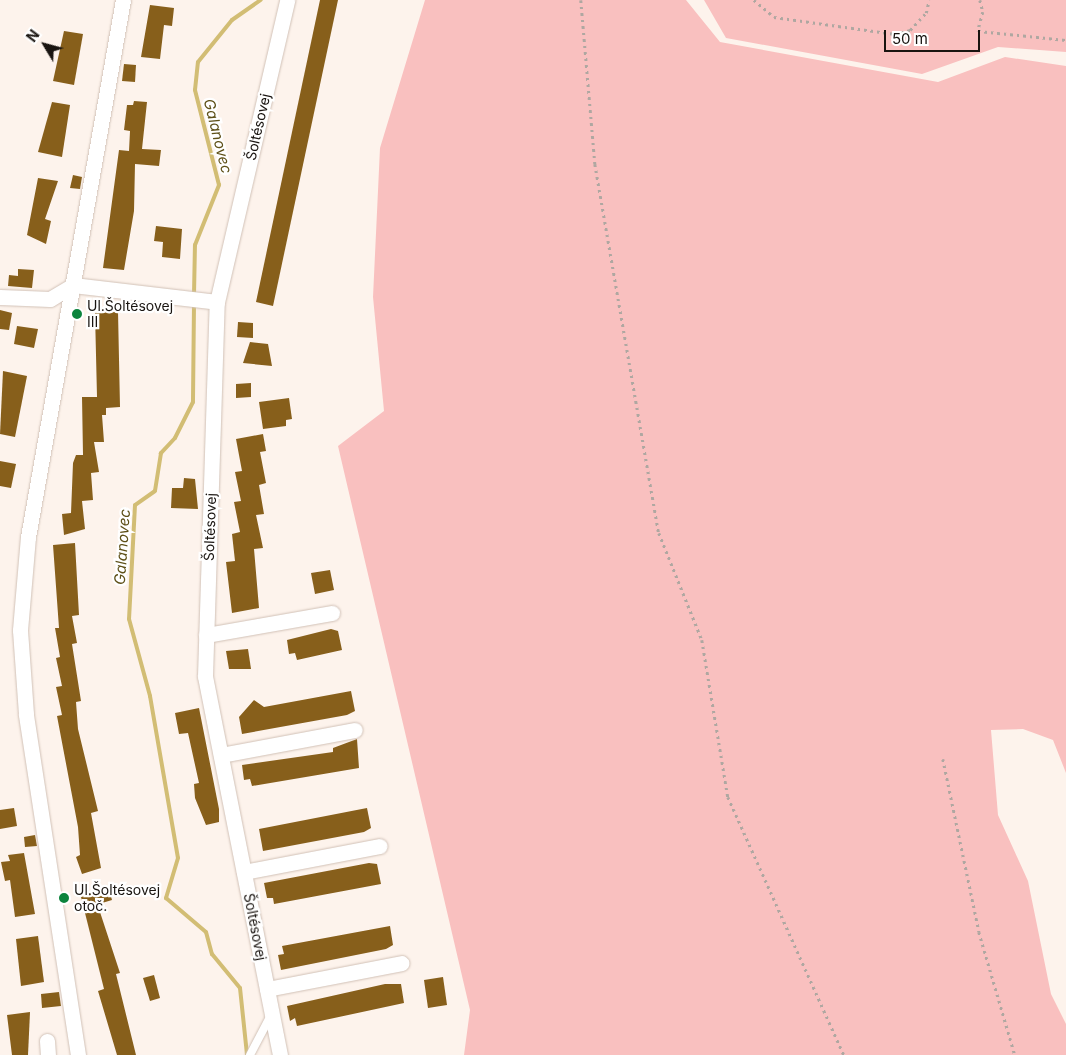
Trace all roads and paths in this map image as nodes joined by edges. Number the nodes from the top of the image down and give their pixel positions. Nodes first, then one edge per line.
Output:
1 (123, 0) edge
2 (287, 0) edge
3 (581, 0) edge
4 (754, 0) edge
5 (929, 0) edge
6 (980, 0) edge
7 (1066, 40) edge
8 (73, 285) junction
9 (0, 297) edge
10 (217, 302) junction
11 (332, 613) dead end
12 (206, 636) junction
13 (355, 730) dead end
14 (221, 755) junction
15 (943, 759) dead end
16 (380, 846) dead end
17 (244, 872) junction
18 (402, 963) dead end
19 (267, 989) junction
20 (270, 1017) junction
21 (78, 1055) edge
22 (250, 1055) edge
23 (280, 1055) edge
24 (844, 1055) edge
25 (1015, 1055) edge

1 - 8 street
2 - 10 street, Šoltésovej
3 - 24 path
4 - 5 path
6 - 7 path
8 - 9 street
8 - 10 street
8 - 21 street
10 - 12 street, Šoltésovej
11 - 12 street
12 - 14 street, Šoltésovej
13 - 14 street
14 - 17 street, Šoltésovej
15 - 25 path
16 - 17 street
17 - 19 street, Šoltésovej
18 - 19 street
19 - 20 street, Šoltésovej
20 - 22 lane
20 - 23 street, Šoltésovej

